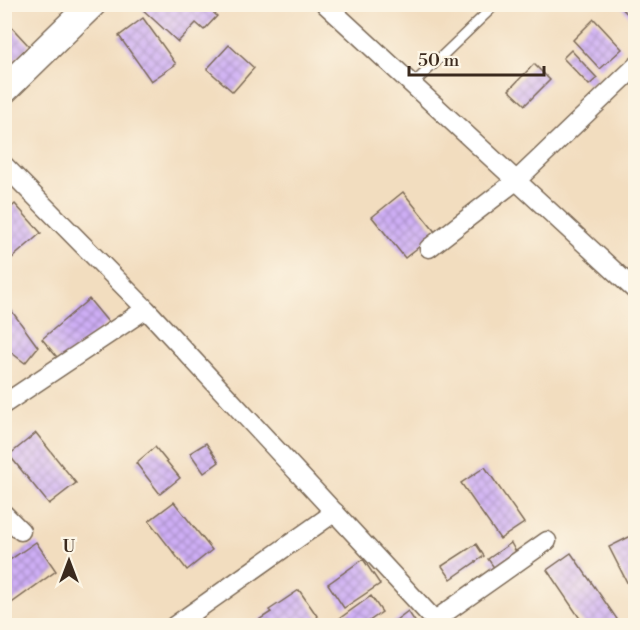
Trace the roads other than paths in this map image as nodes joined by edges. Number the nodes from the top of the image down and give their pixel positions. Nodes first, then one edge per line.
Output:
1 (92, 4) edge
2 (326, 4) edge
3 (496, 4) edge
4 (636, 66) edge
5 (412, 85) junction
6 (4, 90) edge
7 (4, 165) edge
8 (518, 180) junction
9 (429, 248) dead end
10 (636, 291) edge
11 (146, 309) junction
12 (4, 404) edge
13 (335, 512) junction
14 (4, 514) edge
15 (21, 531) dead end
16 (547, 541) dead end
17 (438, 623) edge
18 (174, 626) edge

1 - 6 street
2 - 5 street
3 - 5 lane
4 - 8 street
5 - 8 street
7 - 11 street
8 - 9 street
8 - 10 street
11 - 12 street
11 - 13 street
13 - 17 street
13 - 18 street
14 - 15 street
16 - 17 street

